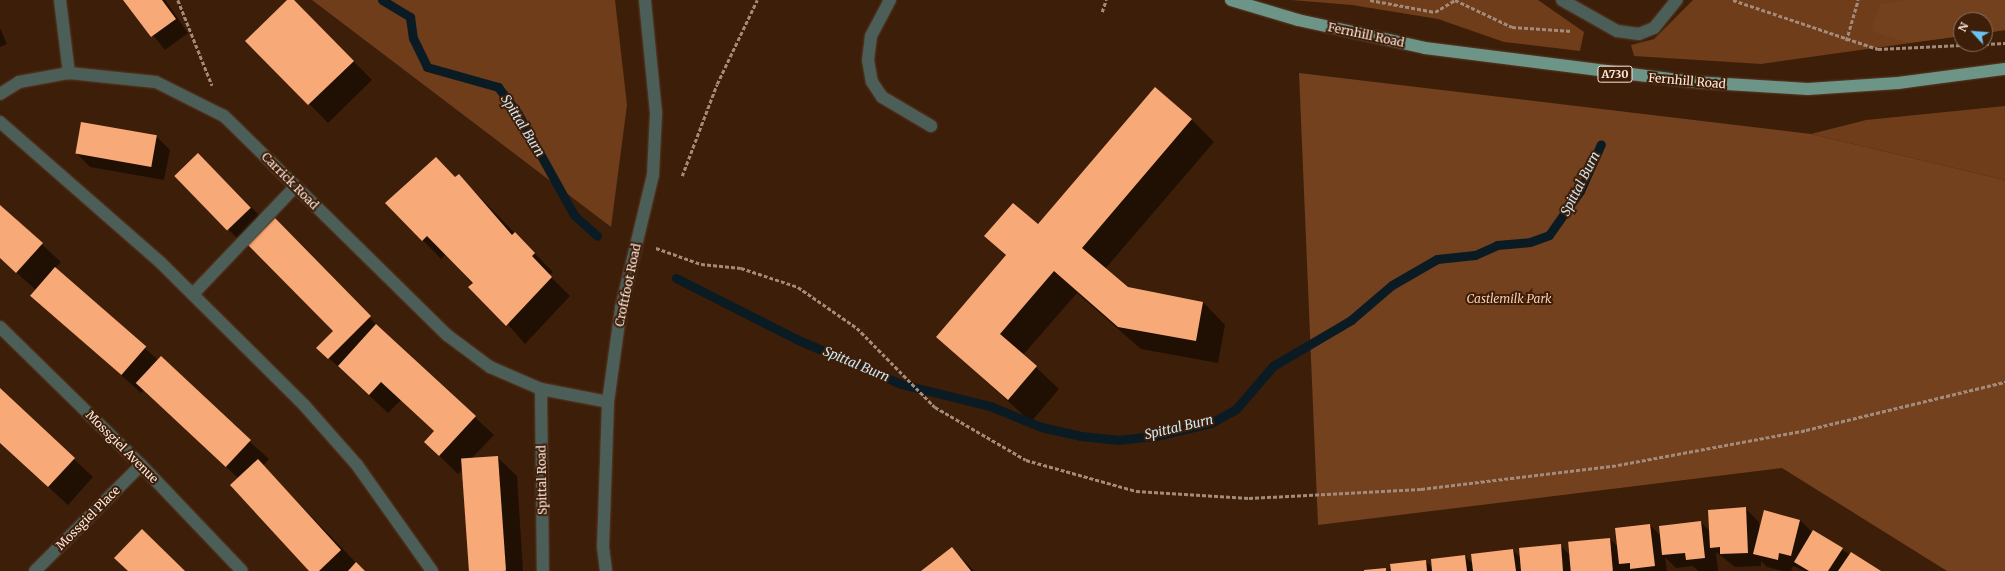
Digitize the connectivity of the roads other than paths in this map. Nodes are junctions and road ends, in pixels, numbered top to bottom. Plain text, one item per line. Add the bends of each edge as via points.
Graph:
1 (60, 0) edge
2 (645, 0) edge
3 (890, 0) edge
4 (1231, 0) edge
5 (1562, 0) edge
6 (1677, 0) edge
7 (2005, 69) edge
8 (69, 73) junction
9 (0, 94) edge
10 (0, 122) edge
11 (931, 126) dead end
12 (296, 186) junction
13 (192, 294) junction
14 (0, 327) edge
15 (541, 389) junction
16 (608, 402) junction
17 (141, 465) junction
18 (35, 571) edge
19 (242, 571) edge
20 (432, 571) edge
21 (544, 571) edge
22 (606, 571) edge

1 - 8 street
2 - 16 street, Croftfoot Road via 656,113 653,175 621,308
3 - 11 street via 871,36 868,60 872,82 882,97
4 - 7 main road, Fernhill Road / A730 via 1298,20 1425,48 1694,82 1808,89 1898,84
5 - 6 street via 1617,32 1639,34 1654,28
8 - 9 street, Carrick Road via 19,82
8 - 12 street, Carrick Road via 156,82 224,116
10 - 13 street
12 - 13 street
12 - 15 street, Carrick Road via 447,335 490,367
13 - 20 street via 304,405 357,465
14 - 17 street, Mossgiel Avenue
15 - 16 street, Carrick Road
15 - 21 street, Spittal Road
16 - 22 street, Croftfoot Road via 603,547
17 - 18 street, Mossgiel Place
17 - 19 street, Mossgiel Avenue

